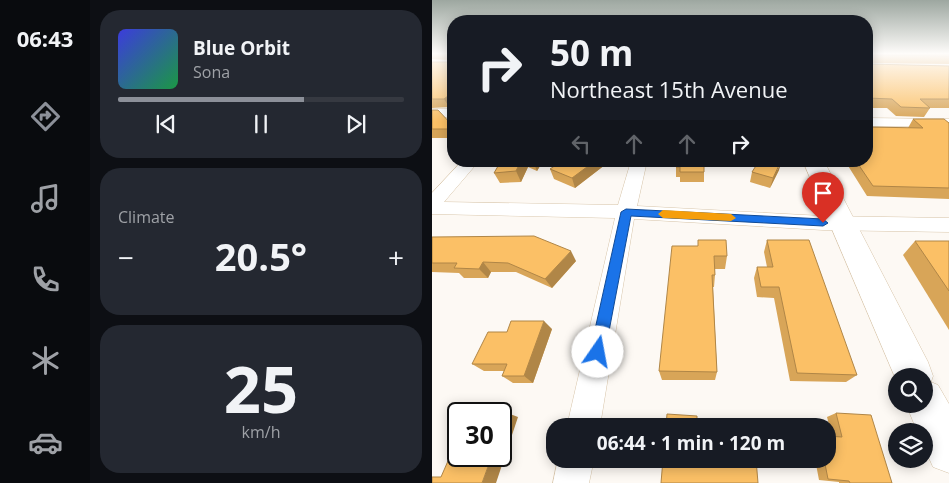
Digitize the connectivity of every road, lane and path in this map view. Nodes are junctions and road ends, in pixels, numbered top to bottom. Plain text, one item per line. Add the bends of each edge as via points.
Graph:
1 (432, 112) edge
2 (447, 113) edge
3 (873, 122) edge
4 (948, 123) edge
5 (466, 167) edge
6 (637, 167) edge
7 (815, 167) edge
8 (432, 204) edge
9 (432, 208) edge
10 (626, 212) junction
11 (833, 223) junction
12 (948, 225) edge
13 (910, 368) edge
14 (930, 413) edge
15 (585, 418) edge
16 (948, 451) edge
17 (574, 468) edge
18 (571, 483) edge

1 - 2 street
3 - 4 street
5 - 8 street
6 - 10 street
7 - 11 street
9 - 10 street
10 - 11 street
10 - 15 street
11 - 12 street
11 - 13 street
14 - 16 street
17 - 18 street

